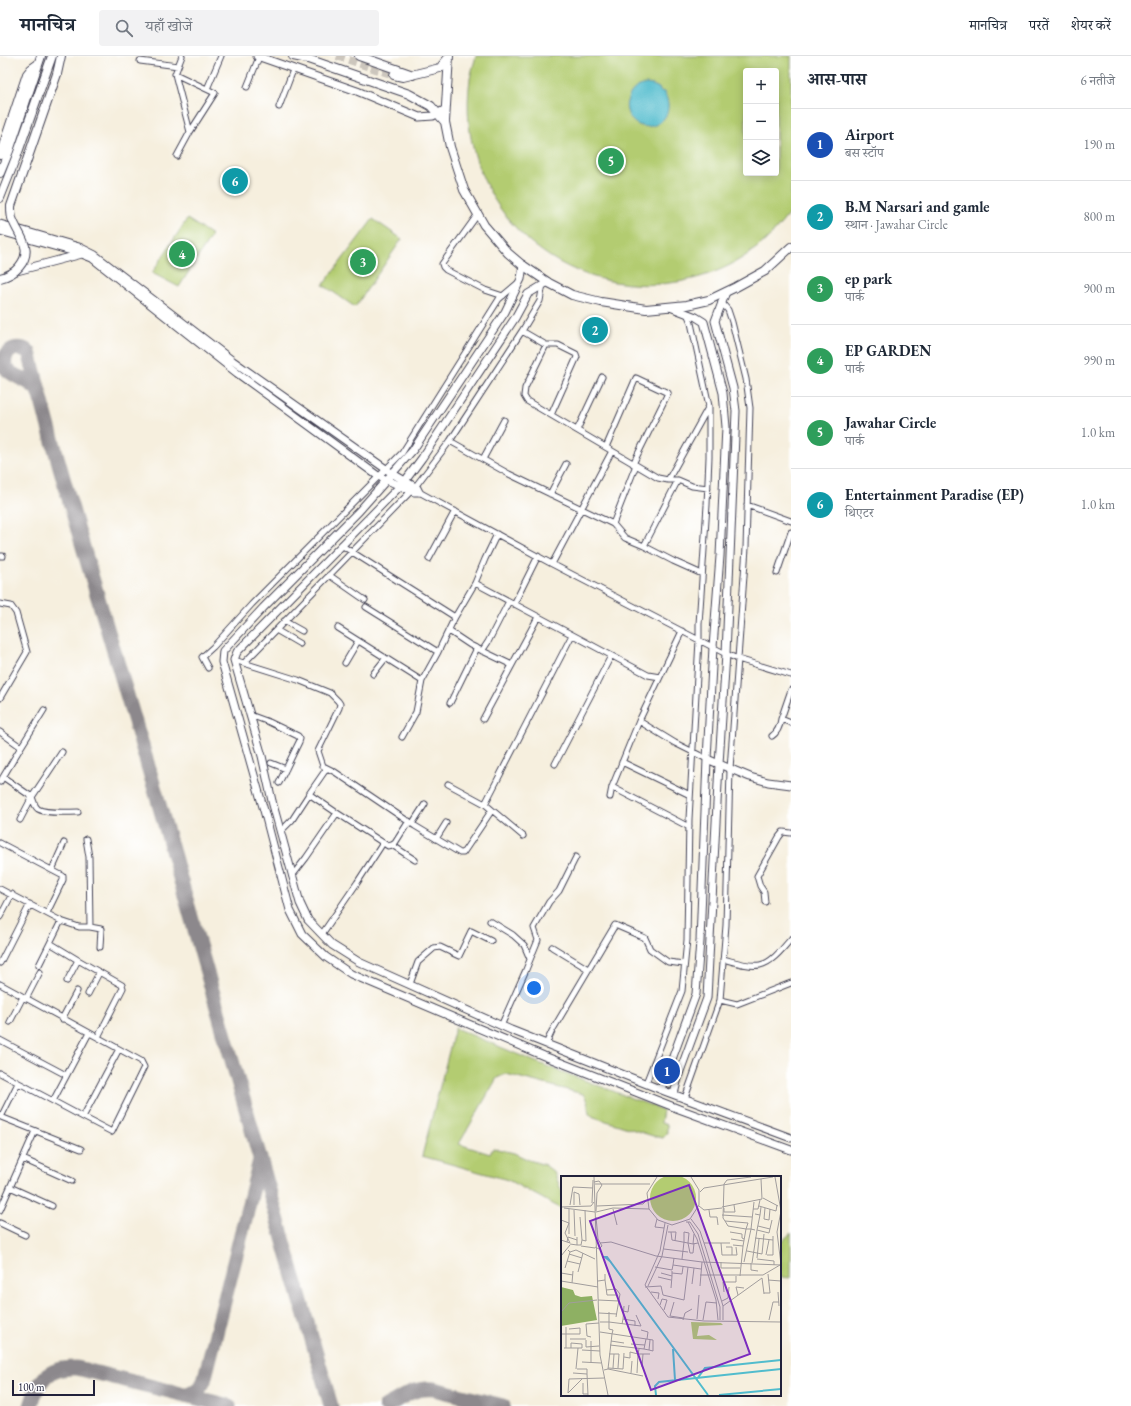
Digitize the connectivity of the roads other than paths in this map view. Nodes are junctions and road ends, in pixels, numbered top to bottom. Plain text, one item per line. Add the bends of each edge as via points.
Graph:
1 (52, 56) edge
2 (182, 56) edge
3 (221, 56) edge
4 (293, 56) edge
5 (359, 56) edge
6 (258, 57) edge
7 (449, 57) edge
8 (62, 58) edge
9 (304, 58) edge
10 (40, 60) edge
11 (140, 62) dead end
12 (178, 66) junction
13 (293, 70) junction
14 (175, 74) junction
15 (394, 75) tunnel mouth
16 (414, 75) junction
17 (247, 87) dead end
18 (207, 89) junction
19 (280, 107) dead end
20 (446, 110) junction
21 (437, 113) junction
22 (445, 122) junction
23 (190, 132) junction
24 (0, 155) edge
25 (177, 156) dead end
26 (0, 173) edge
27 (0, 198) edge
28 (478, 214) junction
29 (0, 224) edge
30 (0, 231) edge
31 (791, 247) edge
32 (82, 254) junction
33 (523, 265) junction
34 (0, 277) edge
35 (521, 279) junction
36 (545, 283) junction
37 (726, 292) junction
38 (503, 296) junction
39 (721, 302) junction
40 (670, 307) junction
41 (687, 313) junction
42 (522, 331) junction
43 (546, 345) junction
44 (602, 377) dead end
45 (710, 406) junction
46 (552, 415) junction
47 (504, 420) dead end
48 (577, 430) junction
49 (450, 441) junction
50 (606, 447) junction
51 (612, 451) junction
52 (483, 459) junction
53 (566, 464) dead end
54 (635, 464) junction
55 (386, 468) junction
56 (393, 474) junction
57 (378, 476) junction
58 (388, 480) junction
59 (668, 480) junction
60 (678, 480) junction
61 (403, 484) junction
62 (708, 488) junction
63 (416, 490) junction
64 (550, 494) junction
65 (747, 505) junction
66 (581, 509) junction
67 (455, 511) junction
68 (791, 521) edge
69 (613, 524) junction
70 (791, 532) edge
71 (497, 534) junction
72 (341, 545) junction
73 (644, 546) junction
74 (351, 552) junction
75 (538, 556) junction
76 (429, 559) dead end
77 (552, 564) junction
78 (776, 573) dead end
79 (702, 574) junction
80 (329, 575) junction
81 (475, 583) junction
82 (365, 600) dead end
83 (511, 602) junction
84 (0, 604) edge
85 (366, 607) dead end
86 (455, 617) junction
87 (538, 617) junction
88 (284, 621) junction
89 (338, 628) dead end
90 (276, 630) junction
91 (302, 630) dead end
92 (449, 631) junction
93 (682, 631) junction
94 (572, 635) junction
95 (699, 640) junction
96 (358, 641) junction
97 (300, 644) dead end
98 (713, 647) junction
99 (480, 650) junction
100 (438, 652) junction
101 (726, 654) junction
102 (611, 656) junction
103 (385, 658) junction
104 (738, 659) junction
105 (234, 660) junction
106 (222, 662) junction
107 (244, 663) junction
108 (345, 663) dead end
109 (512, 665) junction
110 (208, 668) dead end
111 (373, 674) dead end
112 (791, 675) edge
113 (660, 677) junction
114 (422, 681) junction
115 (791, 690) edge
116 (1, 696) edge
117 (450, 703) dead end
118 (44, 710) dead end
119 (250, 715) junction
120 (483, 719) dead end
121 (781, 719) junction
122 (639, 721) junction
123 (791, 723) edge
124 (0, 732) edge
125 (772, 736) dead end
126 (402, 737) dead end
127 (21, 747) junction
128 (693, 751) junction
129 (62, 752) dead end
130 (707, 759) junction
131 (622, 762) junction
132 (271, 763) dead end
133 (555, 764) dead end
134 (719, 764) junction
135 (327, 768) junction
136 (286, 769) junction
137 (730, 769) junction
138 (1, 779) edge
139 (279, 783) dead end
140 (448, 784) dead end
141 (791, 785) edge
142 (612, 787) junction
143 (310, 794) junction
144 (690, 795) junction
145 (610, 796) dead end
146 (32, 797) junction
147 (425, 804) dead end
148 (485, 804) junction
149 (492, 810) junction
150 (78, 812) dead end
151 (337, 813) junction
152 (20, 820) dead end
153 (410, 822) junction
154 (446, 823) dead end
155 (689, 827) junction
156 (280, 832) junction
157 (791, 833) edge
158 (523, 836) dead end
159 (86, 839) dead end
160 (436, 839) junction
161 (0, 842) edge
162 (64, 843) dead end
163 (383, 843) junction
164 (392, 845) junction
165 (576, 857) dead end
166 (415, 860) dead end
167 (52, 870) junction
168 (292, 876) junction
169 (0, 889) edge
170 (12, 894) junction
171 (765, 902) dead end
172 (30, 904) junction
173 (47, 913) junction
174 (0, 916) edge
175 (61, 921) junction
176 (490, 921) dead end
177 (90, 927) junction
178 (322, 934) junction
179 (791, 939) edge
180 (491, 941) dead end
181 (50, 943) junction
182 (100, 947) dead end
183 (552, 947) dead end
184 (530, 959) junction
185 (723, 959) junction
186 (78, 960) junction
187 (0, 963) edge
188 (684, 964) junction
189 (40, 965) dead end
190 (588, 969) junction
191 (40, 972) dead end
192 (99, 973) junction
193 (67, 981) dead end
194 (791, 983) edge
195 (0, 984) edge
196 (410, 984) junction
197 (77, 991) dead end
198 (88, 994) dead end
199 (405, 996) junction
200 (25, 998) junction
201 (720, 1000) junction
202 (62, 1019) junction
203 (10, 1022) dead end
204 (499, 1025) junction
205 (89, 1033) junction
206 (493, 1034) junction
207 (98, 1038) junction
208 (0, 1040) edge
209 (546, 1044) junction
210 (119, 1049) junction
211 (0, 1074) edge
212 (66, 1075) junction
213 (18, 1083) junction
214 (646, 1083) junction
215 (667, 1092) junction
216 (685, 1098) junction
217 (53, 1101) junction
218 (661, 1102) junction
219 (0, 1117) edge
220 (83, 1117) junction
221 (35, 1131) junction
222 (791, 1138) edge
223 (81, 1149) dead end
224 (791, 1150) edge
225 (23, 1159) junction
226 (72, 1181) dead end
227 (10, 1187) junction
228 (52, 1206) dead end
229 (0, 1210) edge
230 (0, 1223) edge
231 (25, 1235) dead end

1 - 27 main road
2 - 12 street
3 - 18 street
4 - 9 main road
5 - 16 main road
6 - 13 street
6 - 17 street
7 - 16 main road via 440,68
7 - 20 main road
8 - 34 main road, bridge via 11,206 11,216 25,246 24,258 13,273
9 - 21 main road via 409,94
10 - 24 main road via 27,74
10 - 26 main road
11 - 12 street
12 - 14 street
13 - 19 street
13 - 21 street via 357,91 419,117 433,116
14 - 18 street
14 - 23 street
15 - 16 main road via 403,78
18 - 23 street via 215,93
20 - 21 street
20 - 22 main road
21 - 22 main road
22 - 28 main road via 464,190
23 - 25 street
28 - 33 main road via 508,253
28 - 38 street via 442,264 446,270 485,290
29 - 55 street via 79,247 95,255 238,364
30 - 32 street
31 - 37 main road via 765,271
32 - 34 street
32 - 57 street via 92,258 237,373
33 - 35 street
33 - 36 main road
35 - 38 street
35 - 56 street via 505,312 440,412
36 - 40 main road via 572,295 601,302 646,308
36 - 42 street via 540,301
36 - 61 street via 528,294 515,318
37 - 39 street
37 - 40 main road via 709,300
38 - 55 street via 402,453
39 - 65 street via 728,310 732,322 746,379 750,408
39 - 101 street via 714,321 733,388 736,411
40 - 41 street
41 - 45 street
41 - 98 street via 704,322 723,393 726,427
42 - 43 street
42 - 49 street
43 - 46 street via 525,388 524,396 527,401
43 - 46 street via 558,345 576,354 577,357
44 - 48 street
45 - 59 street
45 - 62 street
46 - 48 street
47 - 52 street
48 - 50 street
49 - 52 street
49 - 63 street
50 - 51 street
50 - 54 street via 636,378 668,393
51 - 54 street
51 - 66 street
52 - 64 street
53 - 64 street
54 - 59 street via 658,478
54 - 69 street
55 - 56 street
55 - 57 street
56 - 58 street
56 - 61 street
57 - 58 street
57 - 110 street via 202,657
58 - 61 street
58 - 106 street via 223,651
59 - 60 street
60 - 62 street via 692,486
60 - 73 street
61 - 63 street
61 - 72 street
62 - 79 street
63 - 67 street
63 - 74 street
64 - 66 street
65 - 68 street
65 - 104 street
66 - 69 street
66 - 77 street
67 - 71 street
67 - 76 street
69 - 73 street via 625,538
70 - 78 street
71 - 75 street
71 - 81 street
72 - 74 street
72 - 105 street via 237,652
73 - 79 street
74 - 80 street
74 - 86 street
75 - 77 street
75 - 83 street
77 - 93 street
79 - 95 street
80 - 82 street
80 - 88 street
81 - 83 street
81 - 86 street
83 - 87 street
83 - 99 street via 488,642
84 - 116 street via 11,606 16,613 27,652
85 - 100 street
86 - 92 street
87 - 94 street
87 - 109 street
88 - 90 street
88 - 91 street
89 - 96 street
90 - 97 street
90 - 107 street
92 - 99 street
92 - 100 street
93 - 95 street
93 - 113 street
94 - 102 street
94 - 148 street
95 - 98 street
95 - 128 street
96 - 103 street
96 - 108 street
98 - 101 street
98 - 130 street
99 - 109 street
99 - 117 street
100 - 114 street
101 - 104 street
101 - 134 street
102 - 113 street via 648,675
102 - 133 street
103 - 111 street
103 - 114 street
104 - 112 street
104 - 137 street
105 - 106 street
105 - 107 street
105 - 119 street
106 - 199 street via 290,910 302,934 326,957 350,974
107 - 135 street via 298,680 336,697 340,704 339,708 318,751 323,766
109 - 120 street
113 - 122 street
114 - 126 street via 416,712
115 - 121 street
118 - 127 street
119 - 136 street via 298,736 299,742
119 - 156 street
121 - 123 street
121 - 125 street via 776,734
122 - 128 street
122 - 131 street
124 - 127 street
127 - 138 street
128 - 130 street
128 - 144 street
129 - 146 street
130 - 134 street
130 - 215 street via 696,994
131 - 142 street
131 - 144 street
132 - 136 street
134 - 137 street
134 - 215 street via 708,998 680,1074
135 - 143 street
135 - 153 street
136 - 139 street
137 - 141 street via 768,782
137 - 185 street
138 - 146 street
140 - 148 street
142 - 145 street
142 - 155 street
143 - 151 street
143 - 156 street
144 - 155 street
146 - 150 street via 37,808 43,811
146 - 152 street
147 - 153 street
148 - 149 street
149 - 158 street
149 - 160 street via 463,853
151 - 163 street
151 - 168 street
153 - 160 street
153 - 164 street
154 - 160 street
155 - 188 street
156 - 168 street
157 - 171 street via 783,832 779,837 757,876
159 - 177 street via 90,872
161 - 167 street
162 - 167 street
163 - 164 street
163 - 178 street
164 - 166 street
165 - 184 street via 559,891 549,902 534,928 538,940
167 - 173 street via 63,876 63,880
168 - 178 street via 308,920
169 - 170 street
170 - 172 street
170 - 174 street
172 - 173 street
172 - 187 street
173 - 175 street
175 - 177 street via 79,927
175 - 181 street
176 - 184 street via 524,944
177 - 182 street via 101,929
178 - 196 street via 332,946 359,962
179 - 185 street via 780,953 761,965 741,964
180 - 196 street via 472,931 459,956 440,947 434,948 418,962
181 - 186 street
181 - 189 street
183 - 190 street
184 - 204 street
185 - 201 street
186 - 192 street
186 - 193 street
188 - 190 street via 668,962 650,949 645,938 615,925
188 - 214 street via 682,991
190 - 209 street
191 - 200 street
192 - 198 street
192 - 207 street via 122,985 123,988
194 - 201 street via 737,1004
195 - 200 street
196 - 199 street
196 - 204 street
197 - 202 street
199 - 206 street
200 - 202 street
200 - 203 street
201 - 216 street
202 - 205 street
204 - 206 street
204 - 209 street
205 - 207 street
205 - 212 street
206 - 218 street
207 - 210 street
208 - 212 street
209 - 214 street
210 - 220 street
210 - 220 street via 141,1061 144,1067 112,1132
211 - 213 street
212 - 217 street
213 - 217 street
213 - 219 street
214 - 215 street
215 - 216 street
215 - 218 street
216 - 222 street
217 - 220 street
218 - 224 street
219 - 221 street
221 - 223 street
221 - 225 street
225 - 226 street
225 - 227 street
227 - 228 street
227 - 229 street
230 - 231 street

